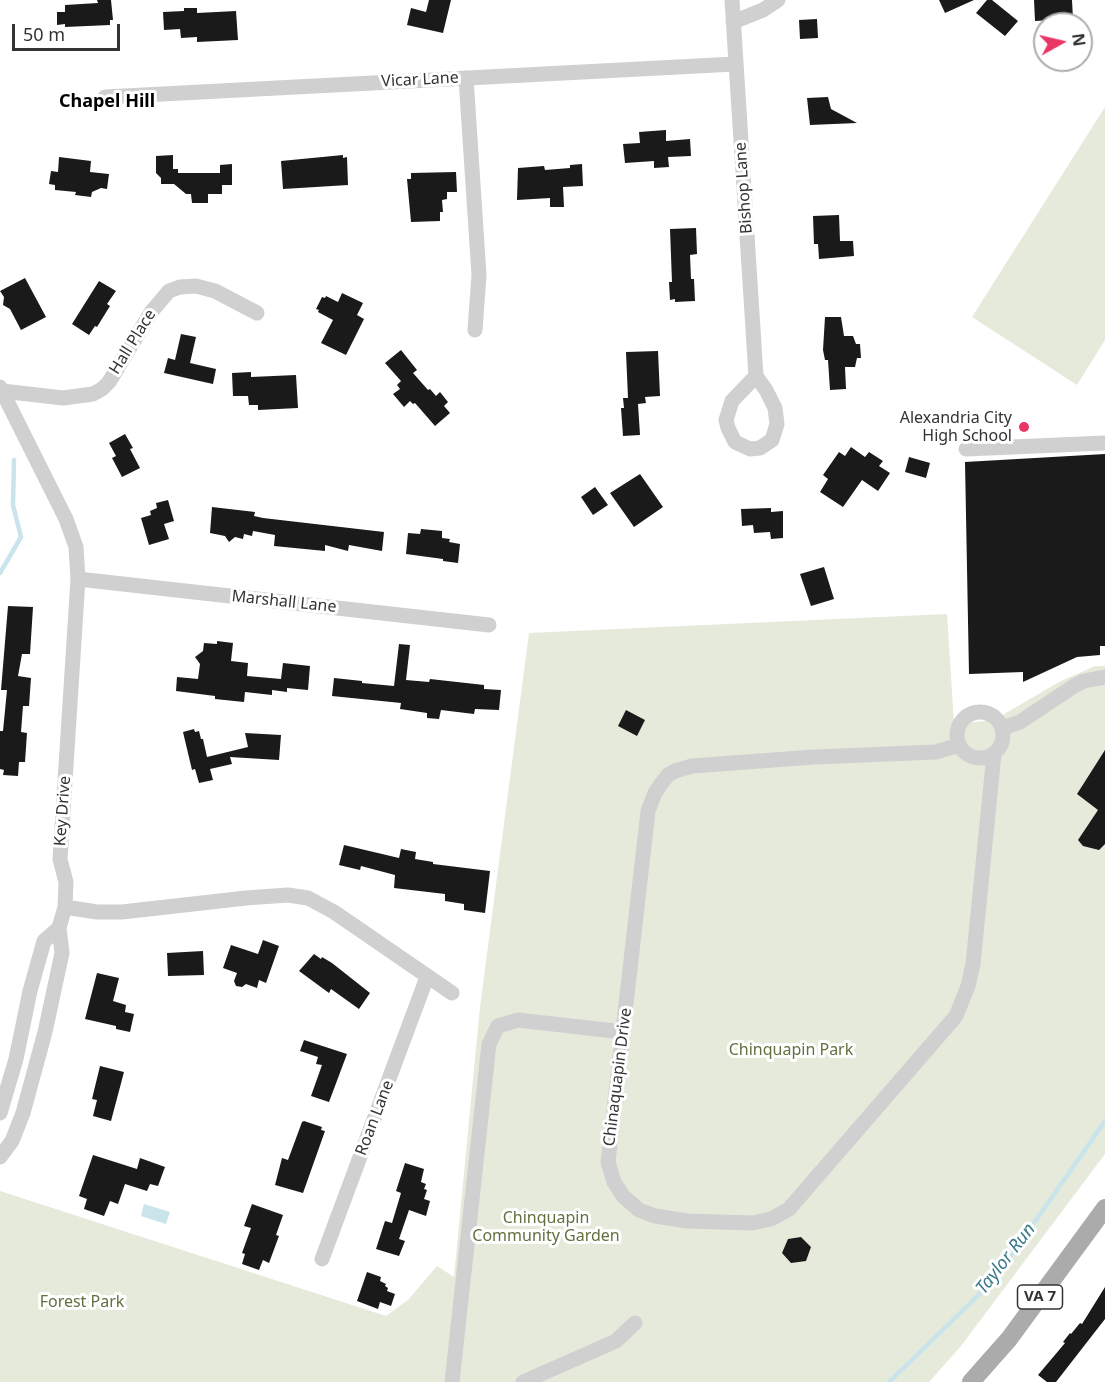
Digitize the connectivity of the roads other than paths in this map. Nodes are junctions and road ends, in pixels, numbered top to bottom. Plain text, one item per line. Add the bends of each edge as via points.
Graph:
1 (732, 0) edge
2 (778, 0) edge
3 (733, 22) junction
4 (735, 64) junction
5 (466, 78) junction
6 (105, 97) dead end
7 (257, 313) dead end
8 (475, 330) dead end
9 (756, 376) junction
10 (1, 389) edge
11 (1105, 443) edge
12 (966, 449) dead end
13 (78, 579) junction
14 (489, 625) dead end
15 (1105, 677) edge
16 (1003, 728) junction
17 (959, 745) junction
18 (994, 754) junction
19 (65, 907) junction
20 (59, 928) junction
21 (427, 977) junction
22 (452, 993) dead end
23 (623, 1032) junction
24 (0, 1113) edge
25 (0, 1157) edge
26 (1105, 1208) edge
27 (322, 1259) dead end
28 (635, 1323) dead end
29 (452, 1382) edge
30 (523, 1382) edge
31 (971, 1382) edge

1 - 3 street, Bishop Lane
2 - 3 street
3 - 4 street, Bishop Lane
4 - 5 street, Vicar Lane
4 - 9 street, Bishop Lane
5 - 6 street, Vicar Lane
5 - 8 street via 479,274
7 - 10 street, Hall Place via 215,291 180,287 169,291 156,305 102,389 63,398
9 - 9 street, Bishop Lane via 775,408 777,424 772,440 750,449 735,442 726,420 732,401
10 - 13 street, Key Drive via 66,519 76,547
11 - 12 street
13 - 14 street, Marshall Lane
13 - 19 street, Key Drive via 60,859 66,882
15 - 16 street via 1084,681 1020,722
16 - 17 street via 993,715 971,713 957,730
16 - 18 street, Chinaquapin Drive via 1003,742
17 - 18 street via 974,758
17 - 23 street, Chinaquapin Drive via 936,752 706,765 682,768 668,775 648,811
18 - 23 street, Chinaquapin Drive via 973,964 956,1016 789,1209 752,1223 687,1221 639,1210 623,1196 608,1162
19 - 20 street, Key Drive
19 - 21 street via 122,912 246,898 308,898
20 - 24 street via 44,941
20 - 25 street via 62,953 45,1032 23,1113 12,1141
21 - 22 street
21 - 27 street, Roan Lane
23 - 29 street via 518,1020 498,1026 489,1044
26 - 31 main road, VA 7 via 1009,1339
28 - 30 street via 616,1341

